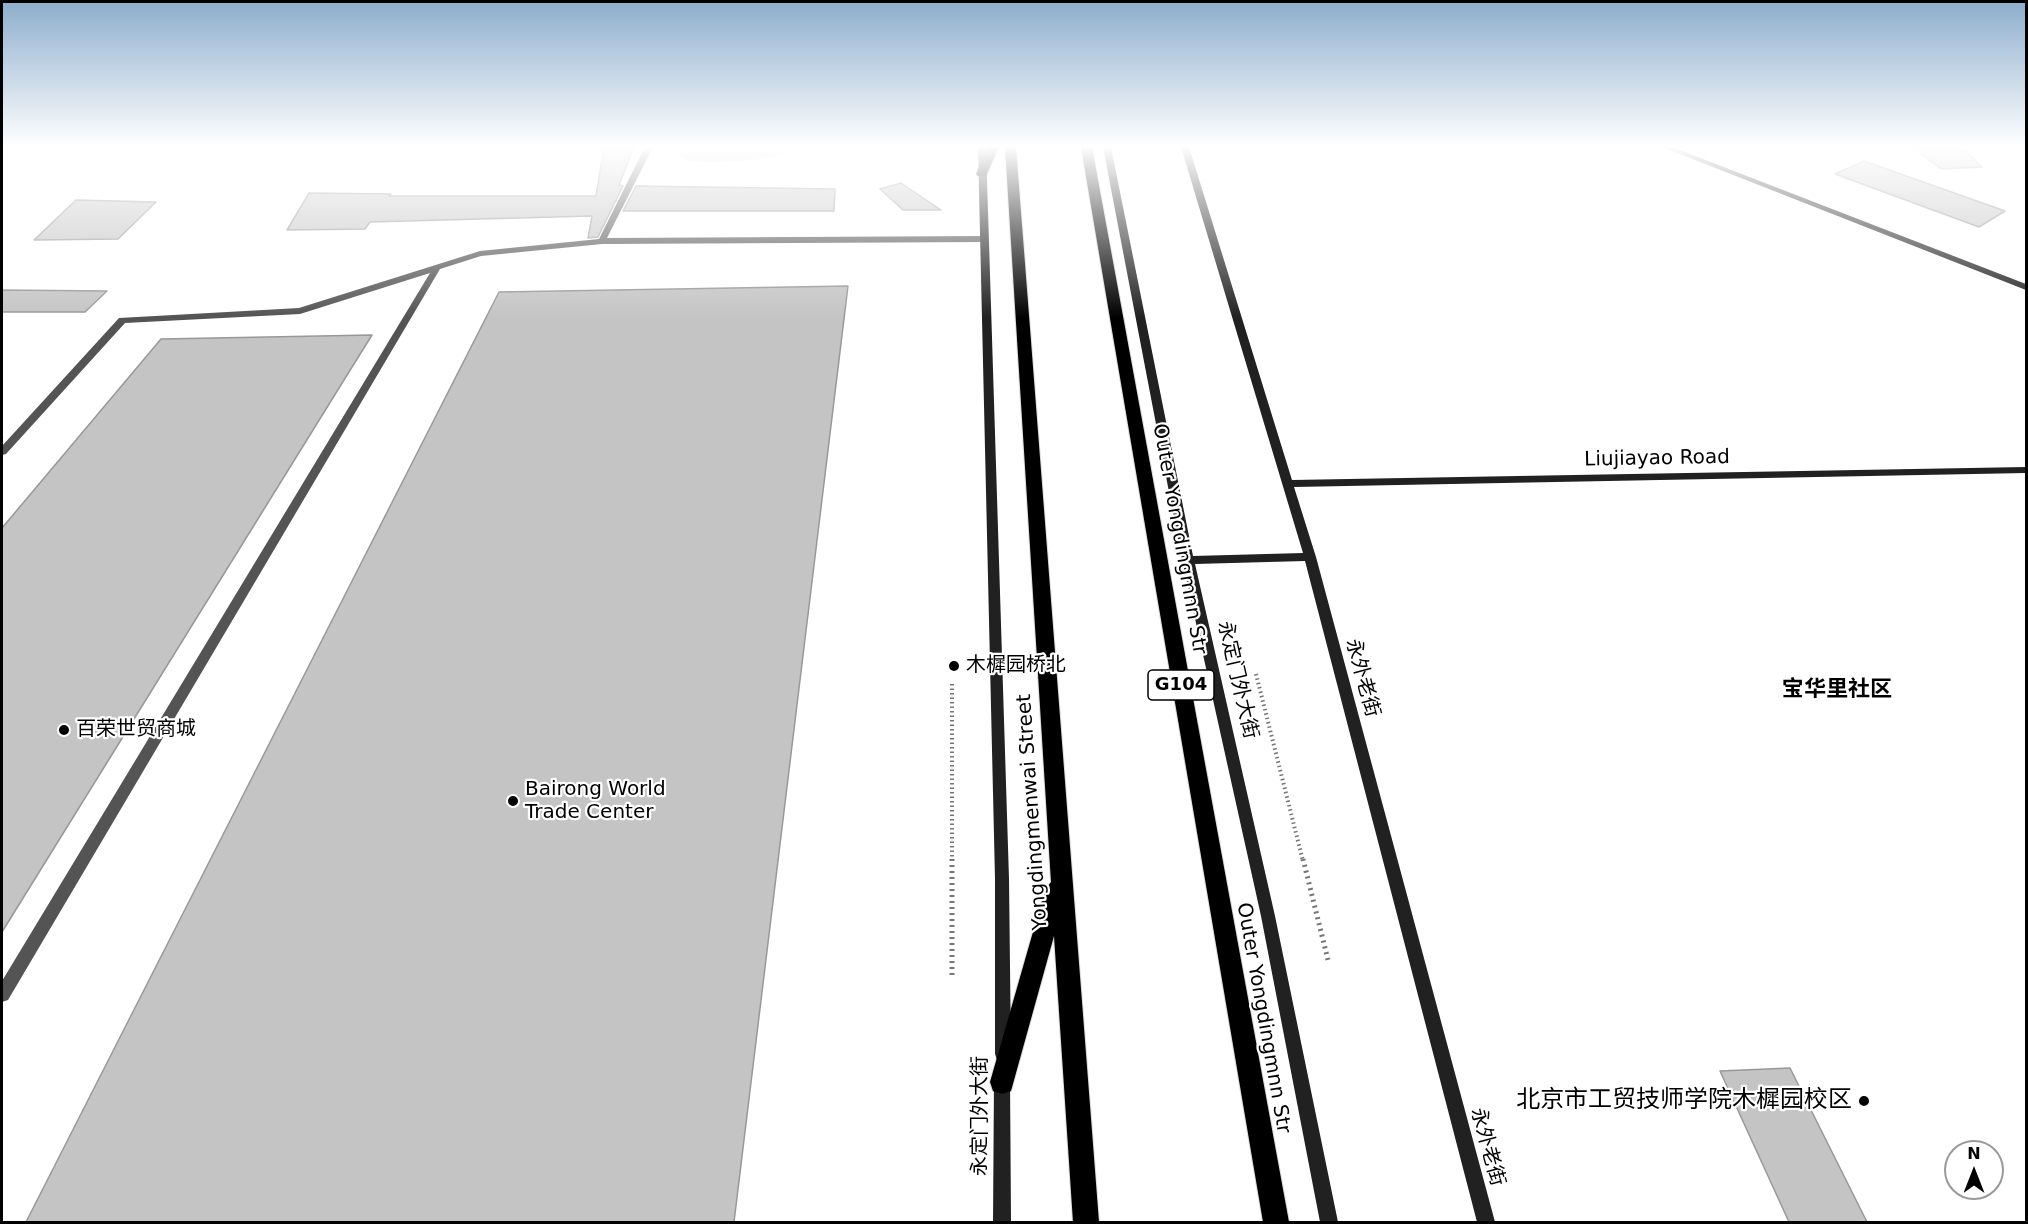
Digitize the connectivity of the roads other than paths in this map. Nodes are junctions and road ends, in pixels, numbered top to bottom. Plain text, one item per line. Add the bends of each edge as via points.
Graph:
1 (620, 204) edge
2 (983, 204) edge
3 (1014, 204) edge
4 (1096, 204) edge
5 (1118, 204) edge
6 (1202, 204) edge
7 (1813, 204) edge
8 (984, 239) junction
9 (602, 241) junction
10 (436, 270) junction
11 (2026, 287) edge
12 (2, 452) edge
13 (2026, 470) edge
14 (1288, 484) junction
15 (1310, 557) junction
16 (1188, 560) junction
17 (1060, 877) junction
18 (2, 995) edge
19 (1002, 1082) junction
20 (1002, 1222) edge
21 (1086, 1222) edge
22 (1276, 1222) edge
23 (1329, 1222) edge
24 (1486, 1222) edge

1 - 9 street
2 - 8 street, 永定门外大街
3 - 17 highway, Yongdingmenwai Street
4 - 22 highway, Outer Yongdingmnn Str / G104
5 - 16 street, 永定门外大街
6 - 14 street, 永外老街
7 - 11 street
8 - 9 street
8 - 19 street, 永定门外大街 via 1002,879
9 - 10 street via 480,254
10 - 12 street via 300,311 122,320
10 - 18 street
13 - 14 street, Liujiayao Road
14 - 15 street, 永外老街
15 - 16 street
15 - 24 street, 永外老街
16 - 23 street, 永定门外大街 via 1268,916
17 - 19 highway
17 - 21 highway, Yongdingmenwai Street
19 - 20 street, 永定门外大街

